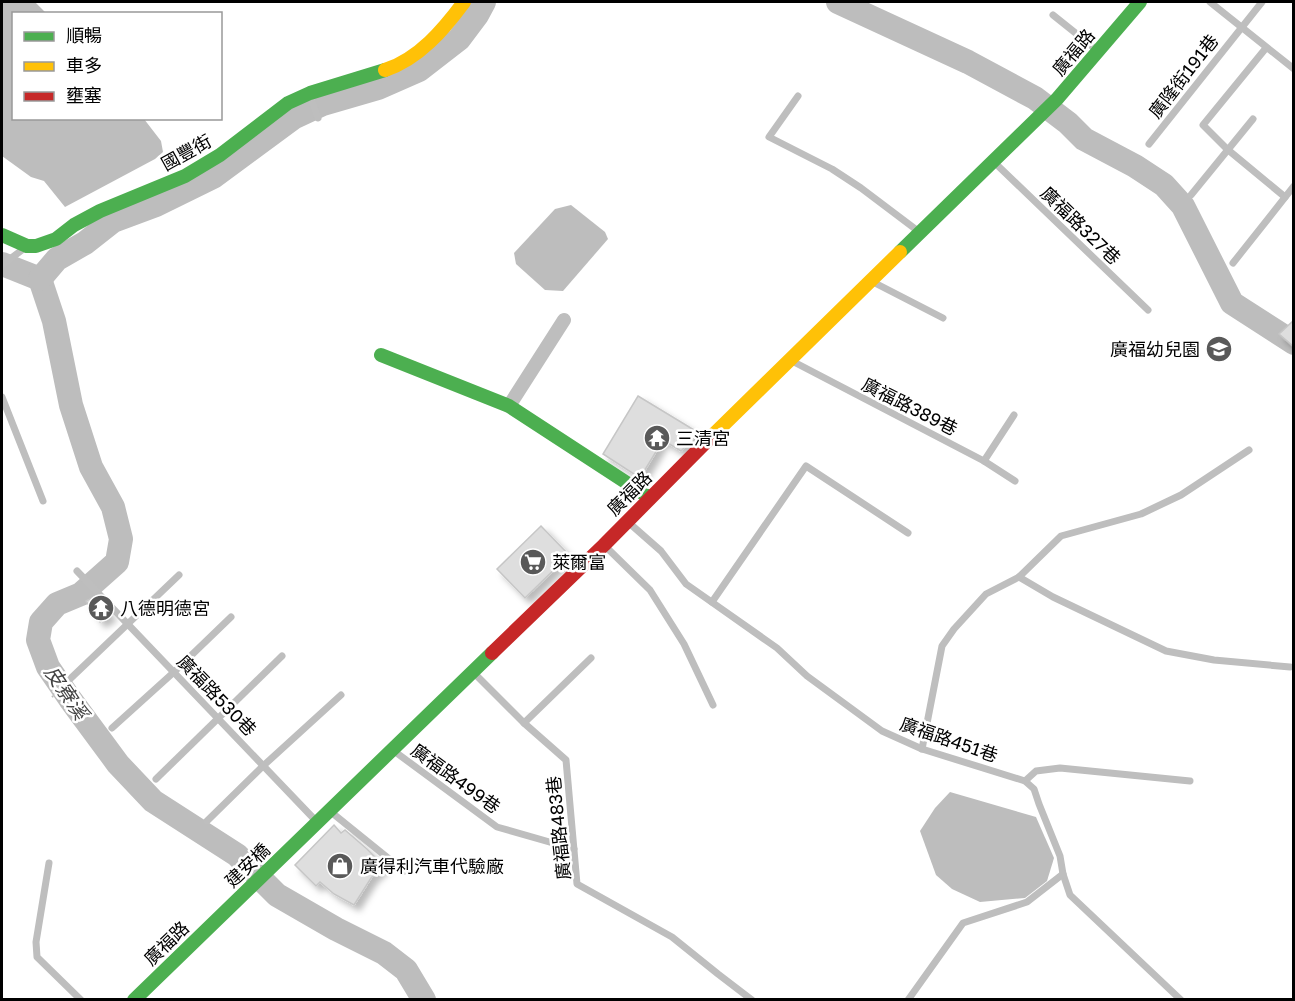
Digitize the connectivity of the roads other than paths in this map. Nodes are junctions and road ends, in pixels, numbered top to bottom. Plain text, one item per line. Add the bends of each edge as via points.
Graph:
1 (464, 2) edge
2 (1140, 2) edge
3 (1210, 2) edge
4 (1262, 2) edge
5 (1053, 15) dead end
6 (1241, 27) junction
7 (1266, 48) junction
8 (1098, 51) junction
9 (1293, 68) edge
10 (310, 93) junction
11 (798, 96) dead end
12 (318, 118) dead end
13 (1253, 119) dead end
14 (1149, 144) dead end
15 (1227, 149) junction
16 (993, 161) junction
17 (1293, 186) edge
18 (1191, 195) dead end
19 (1285, 197) junction
20 (921, 232) junction
21 (2, 235) edge
22 (25, 248) junction
23 (1233, 263) dead end
24 (2, 265) edge
25 (871, 281) junction
26 (1148, 310) dead end
27 (943, 318) dead end
28 (564, 320) dead end
29 (381, 355) dead end
30 (789, 360) junction
31 (2, 396) edge
32 (508, 406) junction
33 (1014, 415) dead end
34 (1249, 450) dead end
35 (984, 461) junction
36 (1016, 481) dead end
37 (650, 498) junction
38 (43, 501) dead end
39 (627, 521) junction
40 (908, 533) dead end
41 (604, 545) junction
42 (77, 571) dead end
43 (179, 575) dead end
44 (1019, 577) junction
45 (712, 602) junction
46 (231, 617) dead end
47 (128, 624) junction
48 (282, 656) dead end
49 (591, 658) dead end
50 (1290, 667) dead end
51 (472, 671) junction
52 (174, 672) junction
53 (70, 680) road end
54 (341, 695) dead end
55 (714, 705) dead end
56 (218, 719) junction
57 (524, 723) junction
58 (112, 728) dead end
59 (922, 748) junction
60 (392, 750) junction
61 (263, 766) junction
62 (156, 779) dead end
63 (1025, 781) junction
64 (1190, 781) dead end
65 (329, 810) junction
66 (207, 821) dead end
67 (317, 822) junction
68 (296, 842) joint
69 (574, 849) junction
70 (49, 863) dead end
71 (404, 871) dead end
72 (1063, 874) junction
73 (224, 913) joint
74 (81, 999) edge
75 (134, 999) edge
76 (752, 999) edge
77 (908, 999) edge
78 (1181, 999) edge

1 - 10 street, 國豐街 via 436,36 394,67
2 - 8 street, 廣福路
3 - 6 lane
4 - 6 lane, 廣隆街191巷
5 - 8 lane
6 - 7 lane
6 - 14 lane, 廣隆街191巷
7 - 9 lane
7 - 15 lane via 1203,125
8 - 16 street, 廣福路 via 1057,99
10 - 12 lane
10 - 22 street, 國豐街 via 288,103 220,156 185,176 100,211 56,239
11 - 20 lane via 769,137 861,188
13 - 15 lane
15 - 18 lane
15 - 19 lane
16 - 20 street, 廣福路
16 - 26 lane, 廣福路327巷
17 - 19 lane
19 - 23 lane
20 - 25 street, 廣福路
21 - 22 street
22 - 24 lane
25 - 27 lane
25 - 30 street, 廣福路
28 - 32 street
29 - 32 street
30 - 35 lane, 廣福路389巷
30 - 37 street, 廣福路
31 - 38 lane
32 - 37 street
33 - 35 lane
34 - 44 lane via 1181,495 1141,514 1060,536
35 - 36 lane, 廣福路389巷
37 - 39 street, 廣福路
39 - 41 street, 廣福路
39 - 45 lane, 廣福路451巷 via 661,550 686,584
40 - 45 lane via 806,465
41 - 51 street, 廣福路
41 - 55 lane via 650,590 684,644
42 - 47 lane, 廣福路530巷
43 - 47 lane
44 - 50 lane via 1166,651
44 - 59 lane via 986,594 942,646
45 - 59 lane, 廣福路451巷 via 882,731
46 - 52 lane
47 - 52 lane, 廣福路530巷
47 - 53 lane
48 - 56 lane
49 - 57 lane
51 - 57 lane, 廣福路483巷
51 - 60 street, 廣福路
52 - 56 lane, 廣福路530巷
52 - 58 lane
54 - 61 lane
56 - 61 lane, 廣福路530巷
56 - 62 lane
57 - 69 lane, 廣福路483巷 via 566,760
59 - 63 lane, 廣福路451巷
60 - 65 street, 廣福路
60 - 69 lane, 廣福路499巷 via 497,826
61 - 66 lane
61 - 67 lane, 廣福路530巷
63 - 64 lane via 1036,771 1060,768
63 - 72 lane via 1034,789
65 - 67 street, 廣福路
65 - 71 lane
67 - 68 street, 廣福路
68 - 73 street, 建安橋
69 - 76 lane, 廣福路483巷 via 577,884 672,937
70 - 74 lane via 37,957
72 - 77 lane via 1027,902 963,923
72 - 78 lane via 1070,895
73 - 75 street, 廣福路

